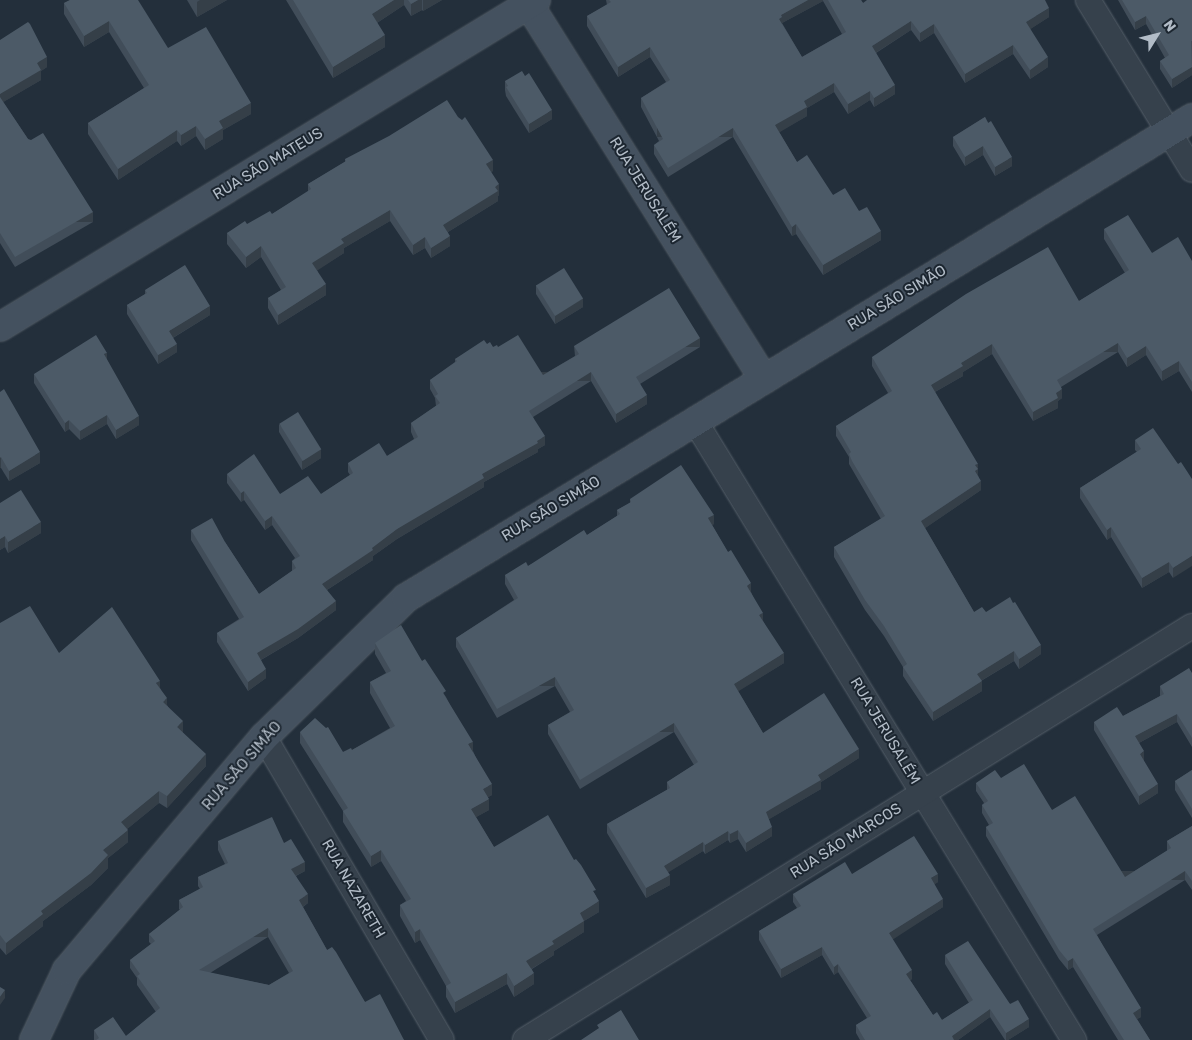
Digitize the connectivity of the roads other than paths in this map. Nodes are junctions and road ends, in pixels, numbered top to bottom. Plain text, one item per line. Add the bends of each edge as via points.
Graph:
1 (1088, 0) edge
2 (530, 2) edge
3 (1192, 118) edge
4 (1169, 132) junction
5 (1192, 170) edge
6 (0, 327) edge
7 (764, 379) junction
8 (695, 421) junction
9 (1192, 626) edge
10 (264, 738) junction
11 (923, 793) junction
12 (34, 1040) edge
13 (442, 1040) edge
14 (525, 1040) edge
15 (1074, 1040) edge

1 - 4 street
2 - 6 street, RUA SÃO MATEUS
2 - 7 street, RUA JERUSALÉM
3 - 4 street, RUA SÃO SIMÃO
4 - 5 street
4 - 7 street, RUA SÃO SIMÃO
7 - 8 street, RUA SÃO SIMÃO
8 - 10 street, RUA SÃO SIMÃO via 406,598
8 - 11 street, RUA JERUSALÉM
9 - 11 street, RUA SÃO MARCOS
10 - 12 street, RUA SÃO SIMÃO via 67,970
10 - 13 street, RUA NAZARETH
11 - 14 street, RUA SÃO MARCOS
11 - 15 street, RUA JERUSALÉM

